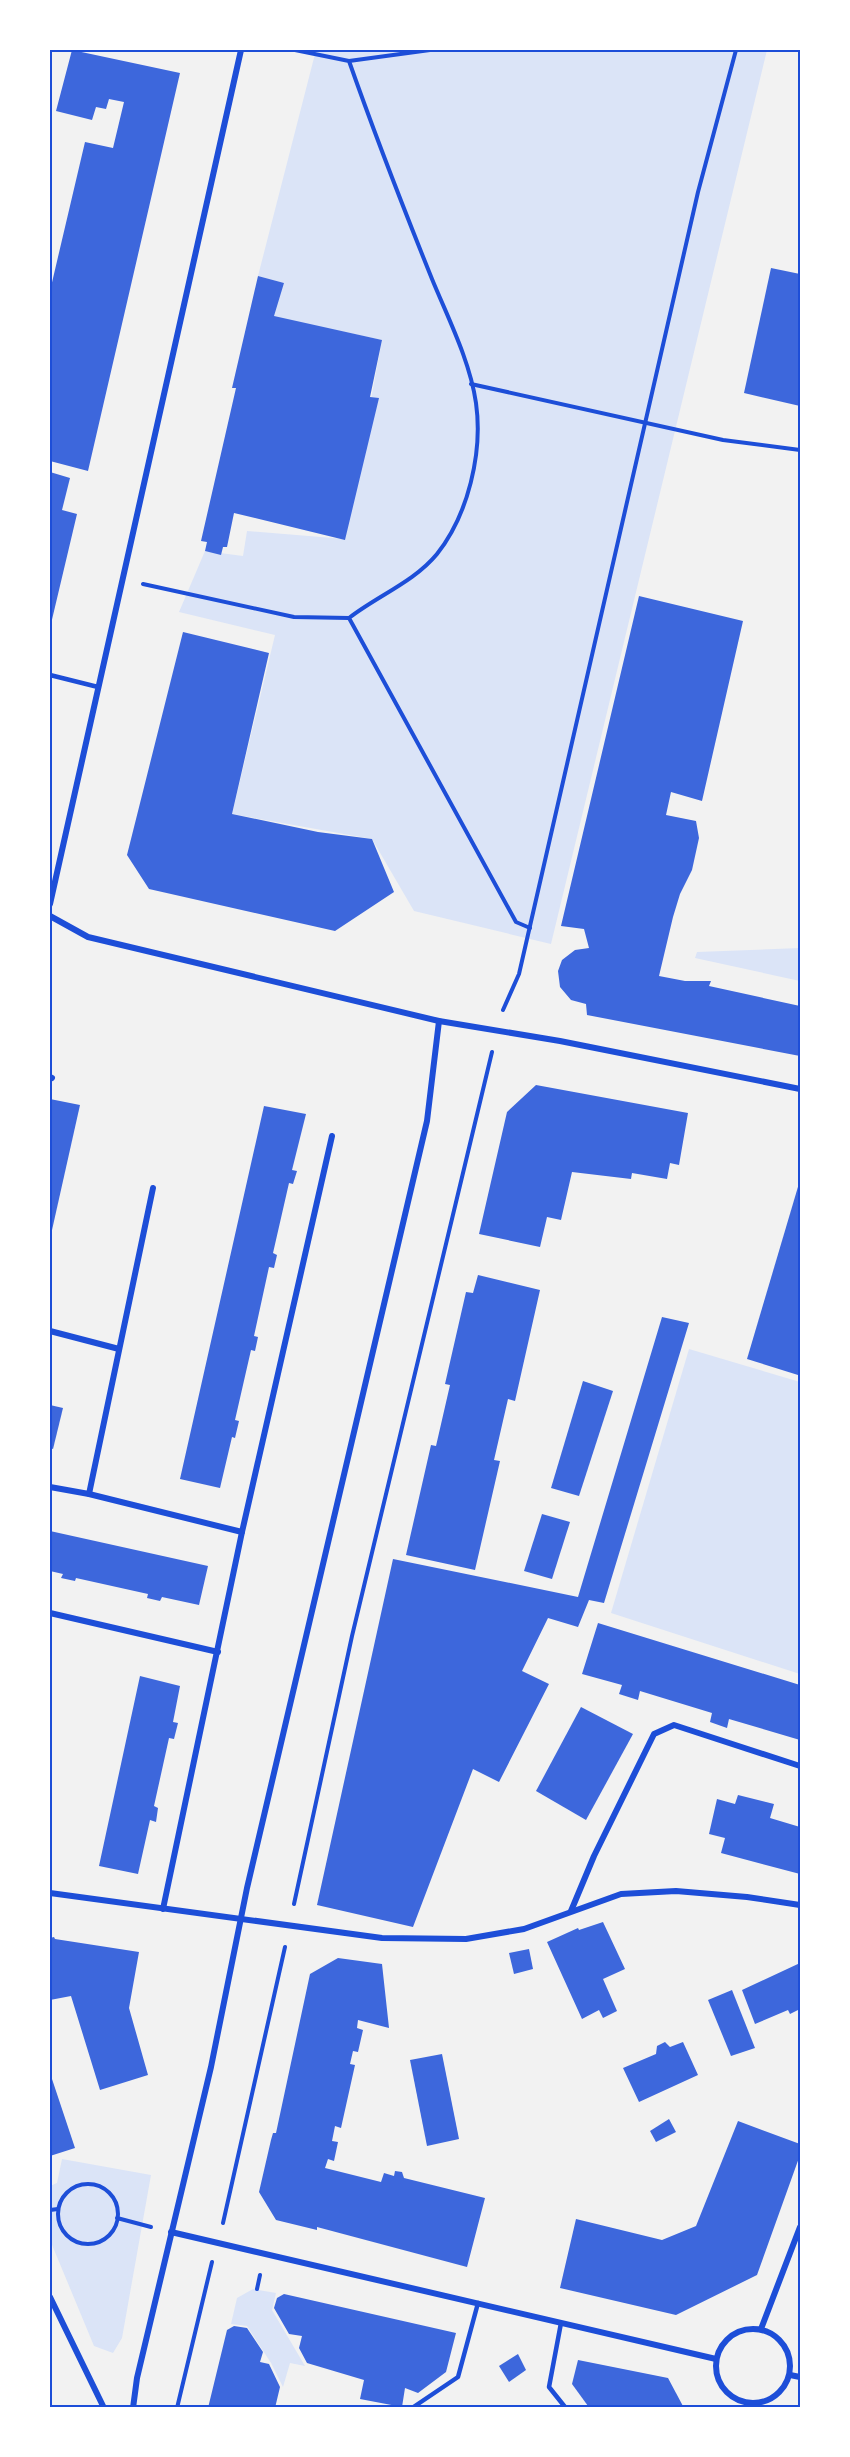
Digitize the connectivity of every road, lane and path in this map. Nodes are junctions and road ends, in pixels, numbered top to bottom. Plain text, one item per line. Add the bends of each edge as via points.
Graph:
1 (241, 50) edge
2 (295, 50) edge
3 (430, 50) edge
4 (736, 50) edge
5 (350, 61) junction
6 (471, 384) junction
7 (647, 423) junction
8 (801, 450) edge
9 (123, 580) junction
10 (349, 618) junction
11 (50, 675) edge
12 (98, 687) junction
13 (50, 904) edge
14 (50, 916) edge
15 (530, 928) junction
16 (503, 1010) dead end
17 (439, 1021) junction
18 (492, 1054) dead end
19 (801, 1089) edge
20 (332, 1136) dead end
21 (153, 1188) dead end
22 (50, 1331) edge
23 (119, 1349) junction
24 (50, 1487) edge
25 (89, 1494) junction
26 (242, 1532) junction
27 (50, 1613) edge
28 (218, 1652) junction
29 (801, 1766) edge
30 (50, 1893) edge
31 (801, 1905) edge
32 (164, 1909) junction
33 (293, 1911) dead end
34 (572, 1911) junction
35 (243, 1920) junction
36 (287, 1937) dead end
37 (50, 2210) edge
38 (58, 2210) junction
39 (117, 2218) junction
40 (801, 2227) edge
41 (221, 2228) dead end
42 (171, 2232) junction
43 (213, 2258) dead end
44 (50, 2297) edge
45 (478, 2303) junction
46 (561, 2323) junction
47 (761, 2329) junction
48 (716, 2359) junction
49 (790, 2375) junction
50 (801, 2378) edge
51 (742, 2405) edge
52 (566, 2407) edge
53 (105, 2408) edge
54 (133, 2408) edge
55 (177, 2408) edge
56 (412, 2408) edge

1 - 9 street
2 - 5 path
3 - 5 path
4 - 7 path via 699,192
5 - 6 path
6 - 7 path
6 - 10 path via 478,429 475,460 462,510 436,555 404,583
7 - 8 path via 723,440
7 - 15 path
9 - 10 path via 294,617
9 - 12 street
10 - 15 path via 516,922
11 - 12 lane
12 - 13 street
14 - 17 street via 88,937
15 - 16 path via 519,974
17 - 19 street
17 - 35 street via 427,1121 247,1888
18 - 33 path via 352,1636
20 - 26 street
21 - 23 street
22 - 23 street
23 - 25 street
24 - 25 street
25 - 26 street
26 - 28 street
27 - 28 street
28 - 32 street
29 - 34 street via 674,1725 654,1734 594,1856
30 - 32 street
31 - 34 street via 676,1891 621,1894
32 - 35 street
34 - 35 street via 524,1929 466,1939 382,1938
35 - 42 street
36 - 41 path
37 - 38 path
38 - 39 path via 62,2230 88,2244 107,2237
38 - 39 path via 70,2190 89,2184 99,2186 114,2199
39 - 42 path
40 - 47 street
42 - 45 street
42 - 54 street via 136,2378
43 - 55 path
44 - 53 street
45 - 46 street
45 - 56 lane via 458,2377
46 - 48 street
46 - 52 lane via 549,2387
47 - 48 street via 738,2332 728,2339
47 - 49 street via 782,2341 788,2351
48 - 51 street via 718,2381
49 - 50 street
49 - 51 street via 786,2387 767,2402

